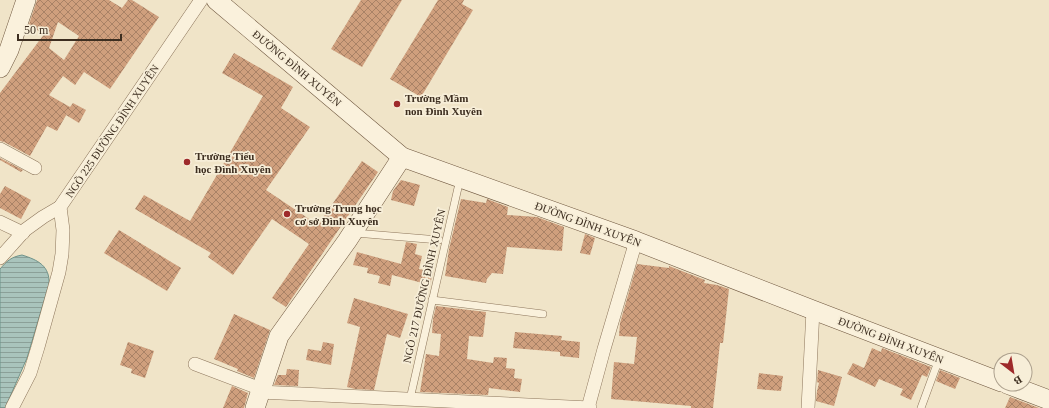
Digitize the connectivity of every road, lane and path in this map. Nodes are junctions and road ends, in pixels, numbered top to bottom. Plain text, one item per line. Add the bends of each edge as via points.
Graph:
1 (26, 0) edge
2 (201, 0) edge
3 (216, 0) edge
4 (0, 68) edge
5 (0, 149) edge
6 (402, 156) junction
7 (34, 168) dead end
8 (460, 177) junction
9 (60, 207) junction
10 (0, 222) edge
11 (353, 232) junction
12 (23, 233) junction
13 (439, 240) dead end
14 (636, 241) junction
15 (0, 258) edge
16 (432, 300) junction
17 (813, 310) junction
18 (543, 314) dead end
19 (939, 358) junction
20 (195, 364) dead end
21 (993, 379) edge
22 (1028, 392) edge
23 (259, 397) edge
24 (410, 399) junction
25 (1049, 400) edge
26 (12, 408) edge
27 (588, 408) edge
28 (808, 408) edge
29 (922, 408) edge

1 - 4 street
2 - 9 street, NGÕ 225 ĐƯỜNG ĐÌNH XUYÊN
3 - 6 street, ĐƯỜNG ĐÌNH XUYÊN
5 - 7 street
6 - 8 street, ĐƯỜNG ĐÌNH XUYÊN
6 - 11 street
8 - 14 street, ĐƯỜNG ĐÌNH XUYÊN
8 - 16 lane, NGÕ 217 ĐƯỜNG ĐÌNH XUYÊN
9 - 12 street
9 - 26 street, NGÕ 225 ĐƯỜNG ĐÌNH XUYÊN via 63,230 59,272 30,373
10 - 12 street
11 - 13 lane
11 - 23 street via 279,336
12 - 15 street
14 - 17 street, ĐƯỜNG ĐÌNH XUYÊN
14 - 27 street
16 - 18 lane
16 - 24 lane, NGÕ 217 ĐƯỜNG ĐÌNH XUYÊN
17 - 19 street, ĐƯỜNG ĐÌNH XUYÊN
17 - 28 street
19 - 21 street, ĐƯỜNG ĐÌNH XUYÊN
19 - 29 lane
20 - 23 street
22 - 25 street
23 - 24 street
24 - 27 street

